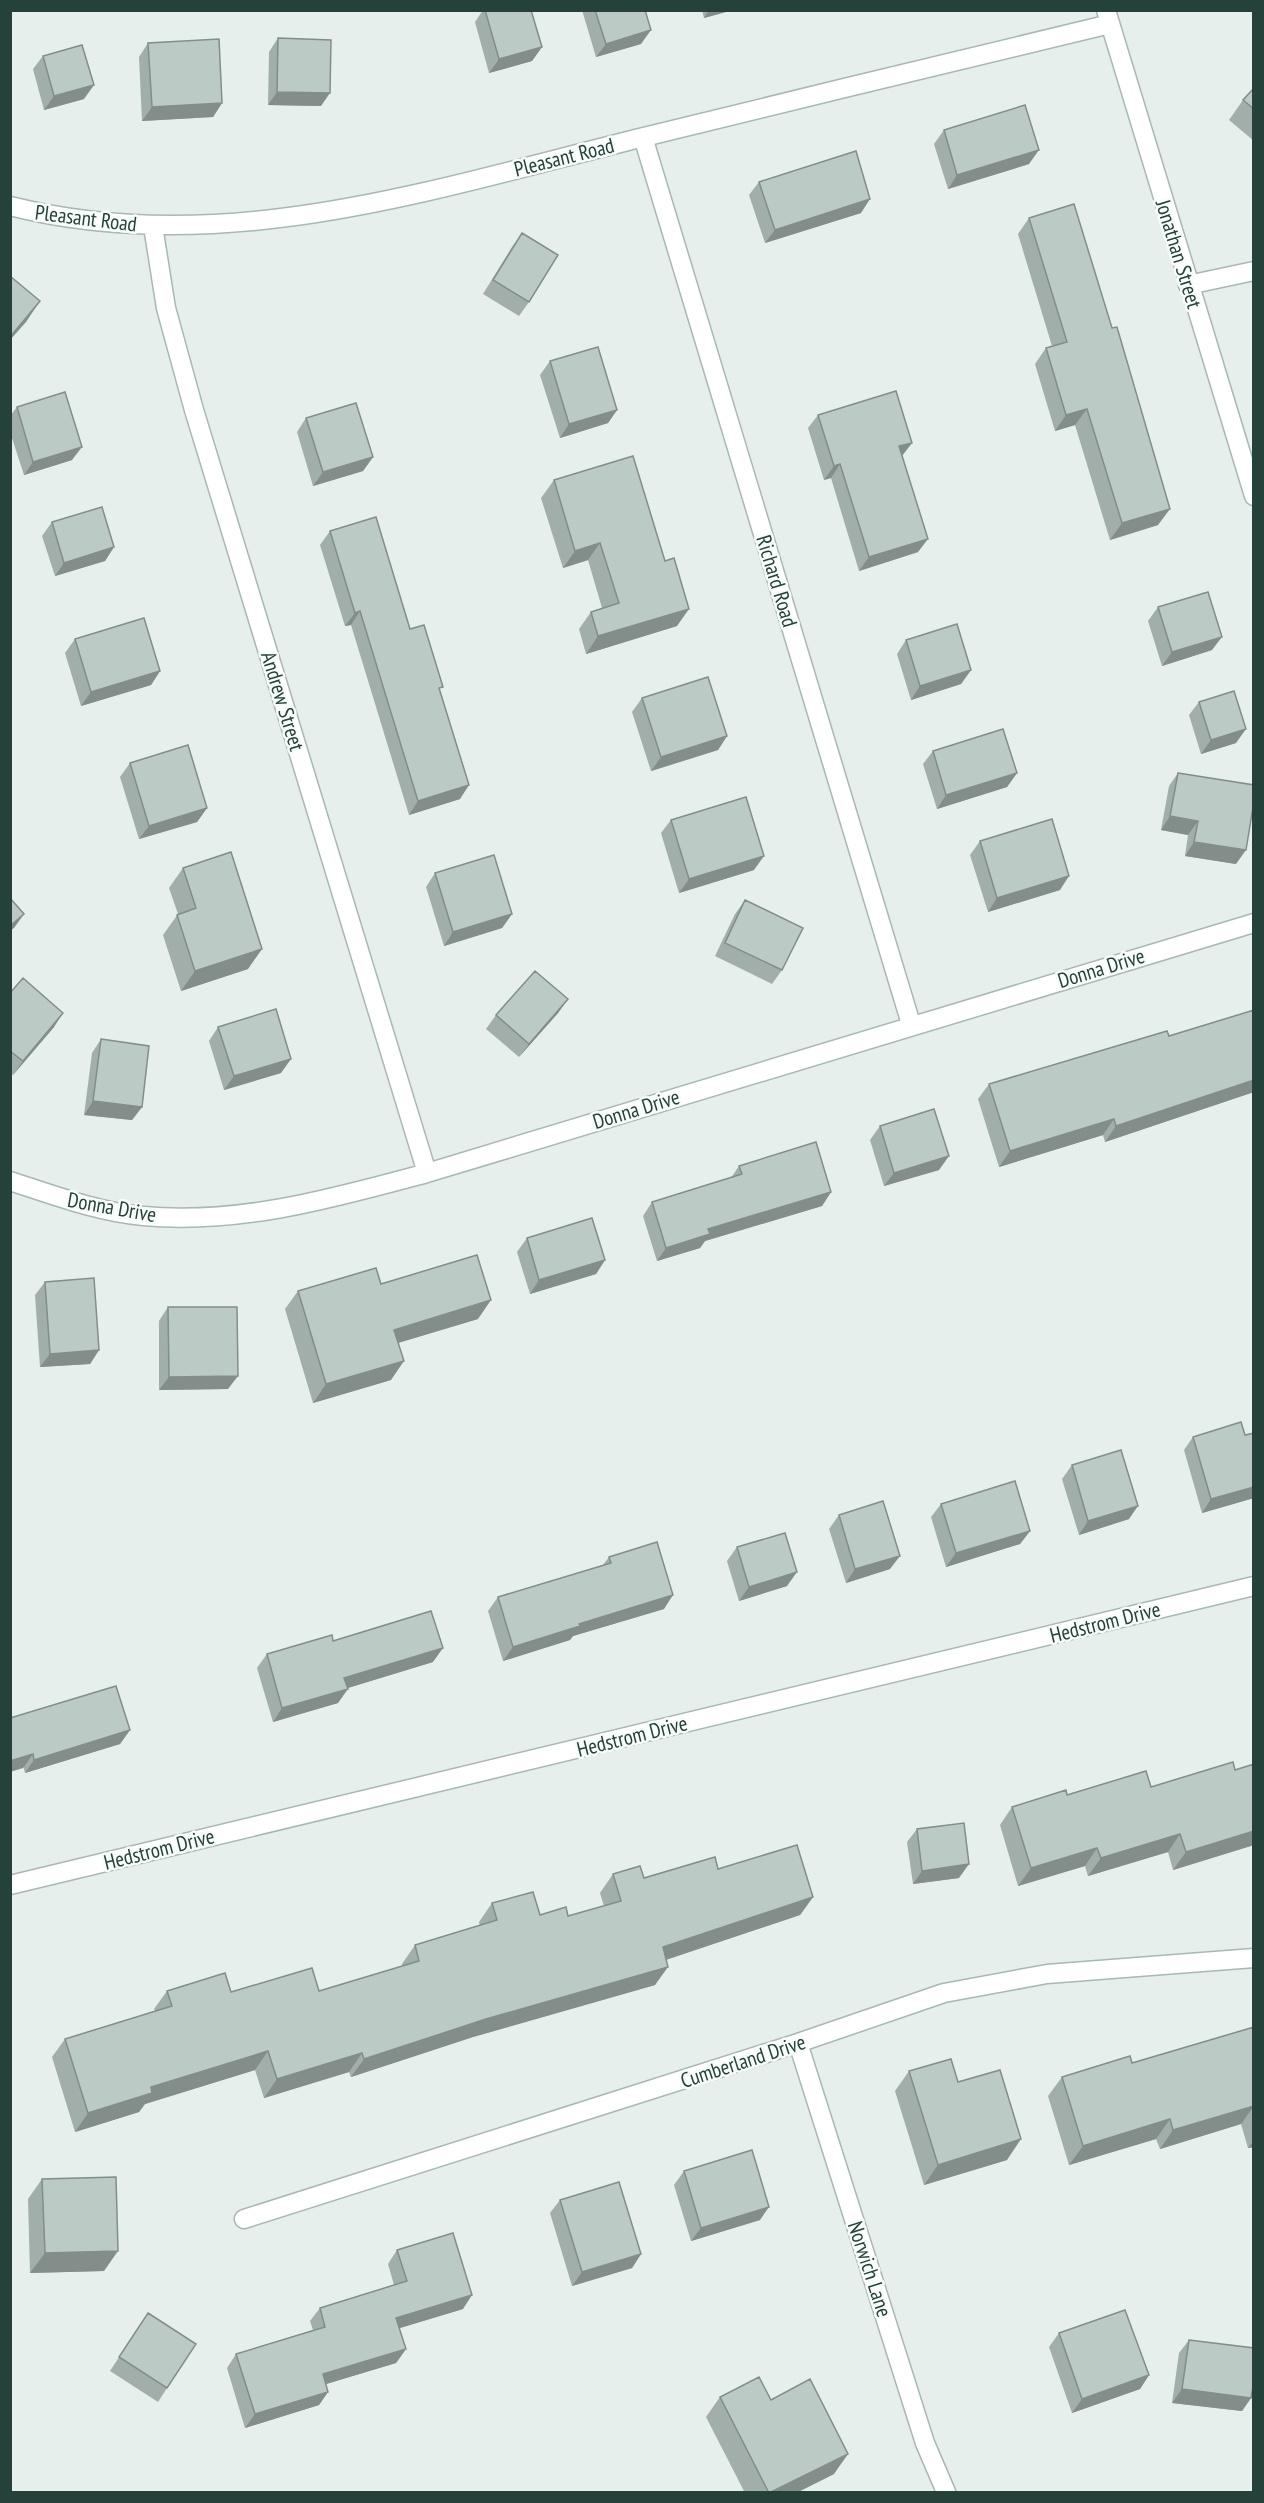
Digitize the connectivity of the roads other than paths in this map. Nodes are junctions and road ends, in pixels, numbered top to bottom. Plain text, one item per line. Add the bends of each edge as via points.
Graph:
1 (1108, 17) edge
2 (643, 137) junction
3 (10, 206) edge
4 (153, 226) junction
5 (1254, 271) edge
6 (1188, 285) junction
7 (1254, 496) edge
8 (1254, 922) edge
9 (911, 1024) junction
10 (427, 1173) junction
11 (10, 1181) edge
12 (1254, 1586) edge
13 (10, 1885) edge
14 (1254, 1958) edge
15 (798, 2043) junction
16 (244, 2219) dead end
17 (945, 2493) edge

1 - 2 street, Pleasant Road
1 - 6 street, Jonathan Street
2 - 4 street, Pleasant Road via 393,201 255,223
2 - 9 street, Richard Road
3 - 4 street, Pleasant Road via 38,213
4 - 10 street, Andrew Street via 166,308 194,410
5 - 6 street
6 - 7 street, Jonathan Street
8 - 9 street, Donna Drive
9 - 10 street, Donna Drive
10 - 11 street, Donna Drive via 304,1206 222,1216 142,1216 68,1200
12 - 13 street, Hedstrom Drive
14 - 15 street, Cumberland Drive via 1047,1974 944,1994
15 - 16 street, Cumberland Drive
15 - 17 street, Norwich Lane via 925,2443

